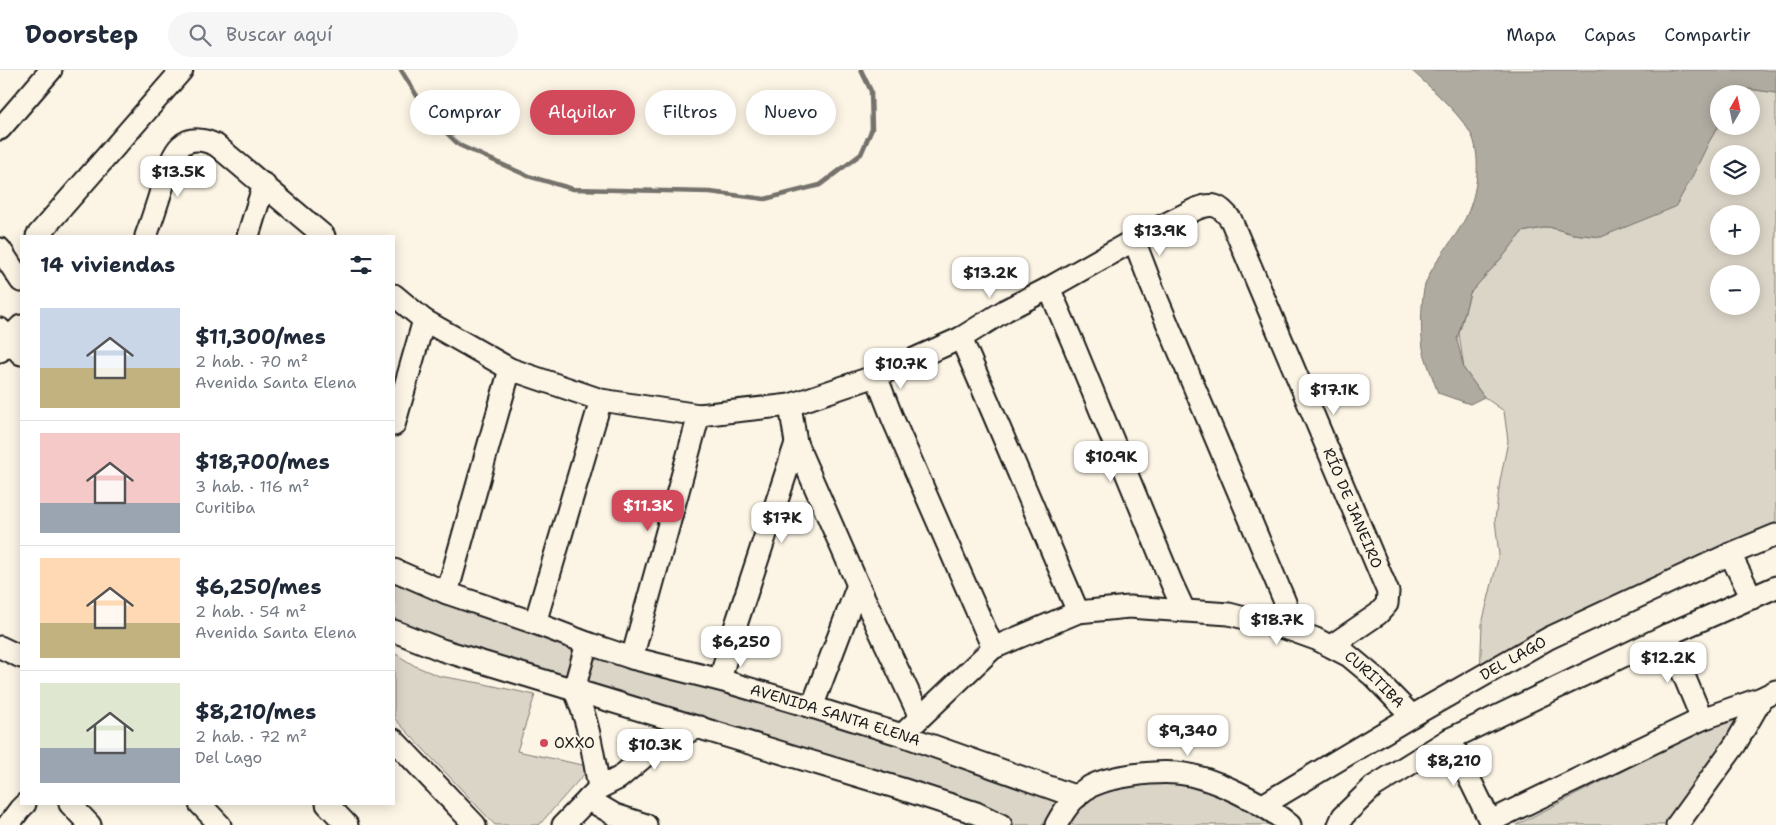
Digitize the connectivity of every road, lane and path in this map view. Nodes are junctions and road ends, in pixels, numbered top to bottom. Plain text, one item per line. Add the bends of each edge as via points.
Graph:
1 (50, 70) edge
2 (182, 70) edge
3 (0, 128) edge
4 (264, 184) junction
5 (38, 235) edge
6 (146, 235) edge
7 (248, 235) edge
8 (323, 235) edge
9 (1134, 240) junction
10 (1048, 288) junction
11 (395, 296) edge
12 (424, 320) junction
13 (961, 338) junction
14 (510, 369) junction
15 (876, 376) junction
16 (601, 400) junction
17 (790, 405) junction
18 (699, 415) junction
19 (395, 422) edge
20 (796, 443) junction
21 (1776, 535) edge
22 (1730, 554) junction
23 (395, 570) edge
24 (858, 585) junction
25 (1776, 588) edge
26 (447, 593) junction
27 (1752, 598) junction
28 (1184, 610) junction
29 (1078, 612) junction
30 (535, 623) junction
31 (1291, 630) junction
32 (395, 631) edge
33 (1667, 634) junction
34 (587, 643) junction
35 (1330, 646) junction
36 (0, 647) edge
37 (993, 648) junction
38 (20, 657) edge
39 (632, 658) junction
40 (720, 680) junction
41 (574, 690) junction
42 (1769, 694) edge
43 (812, 707) junction
44 (1412, 716) junction
45 (920, 717) junction
46 (1702, 719) junction
47 (700, 727) junction
48 (902, 736) junction
49 (1450, 739) junction
50 (395, 741) edge
51 (594, 794) junction
52 (1076, 796) junction
53 (24, 805) edge
54 (71, 805) edge
55 (201, 805) edge
56 (328, 805) edge
57 (1263, 805) junction
58 (974, 819) edge
59 (615, 820) edge
60 (1491, 823) edge
61 (8, 825) edge
62 (90, 825) edge
63 (220, 825) edge
64 (347, 825) edge
65 (475, 825) edge
66 (563, 825) edge
67 (646, 825) edge
68 (1001, 825) edge
69 (1056, 825) edge
70 (1290, 825) edge
71 (1339, 825) edge
72 (1677, 825) edge

1 - 3 street
2 - 5 street
4 - 6 street via 216,145 203,139 192,140 172,156
4 - 7 street
4 - 8 street
9 - 10 street
9 - 31 street via 1285,602
9 - 35 street, RÍO DE JANEIRO via 1205,205 1222,209 1231,220 1388,592 1387,604 1378,614
10 - 13 street
10 - 28 street
11 - 12 street
12 - 14 street
12 - 19 street
13 - 15 street
13 - 29 street
14 - 16 street
14 - 26 street
15 - 17 street
15 - 37 street
16 - 18 street
16 - 30 street
17 - 18 street
17 - 20 street
18 - 39 street
20 - 24 street
20 - 40 street
21 - 22 street, DEL LAGO
22 - 27 street
22 - 44 street, DEL LAGO via 1549,638
23 - 26 street, AVENIDA SANTA ELENA
24 - 43 street
24 - 45 street
25 - 27 street
26 - 30 street, AVENIDA SANTA ELENA
27 - 33 street
28 - 29 street, CURITIBA via 1129,607
28 - 31 street, CURITIBA via 1229,614
29 - 37 street, CURITIBA
30 - 34 street, AVENIDA SANTA ELENA
31 - 35 street, CURITIBA
32 - 41 street via 442,650
33 - 46 street
33 - 49 street
34 - 39 street, AVENIDA SANTA ELENA
34 - 41 street
35 - 44 street, CURITIBA via 1349,656 1373,676
36 - 38 street
37 - 45 street
39 - 40 street, AVENIDA SANTA ELENA
40 - 43 street, AVENIDA SANTA ELENA
41 - 47 street
41 - 51 street via 588,727
42 - 46 street
42 - 72 street
43 - 48 street, AVENIDA SANTA ELENA
44 - 57 street, DEL LAGO
45 - 48 street
46 - 60 street
47 - 51 street via 651,751
47 - 58 street via 905,790
48 - 52 street, AVENIDA SANTA ELENA
49 - 60 street
49 - 71 street via 1373,787 1343,816
50 - 65 street
51 - 59 street
51 - 66 street
52 - 57 street via 1091,786 1120,778 1178,773 1205,780
52 - 69 street
53 - 61 street
54 - 62 street
55 - 63 street
56 - 64 street
57 - 70 street
58 - 68 street
59 - 67 street

